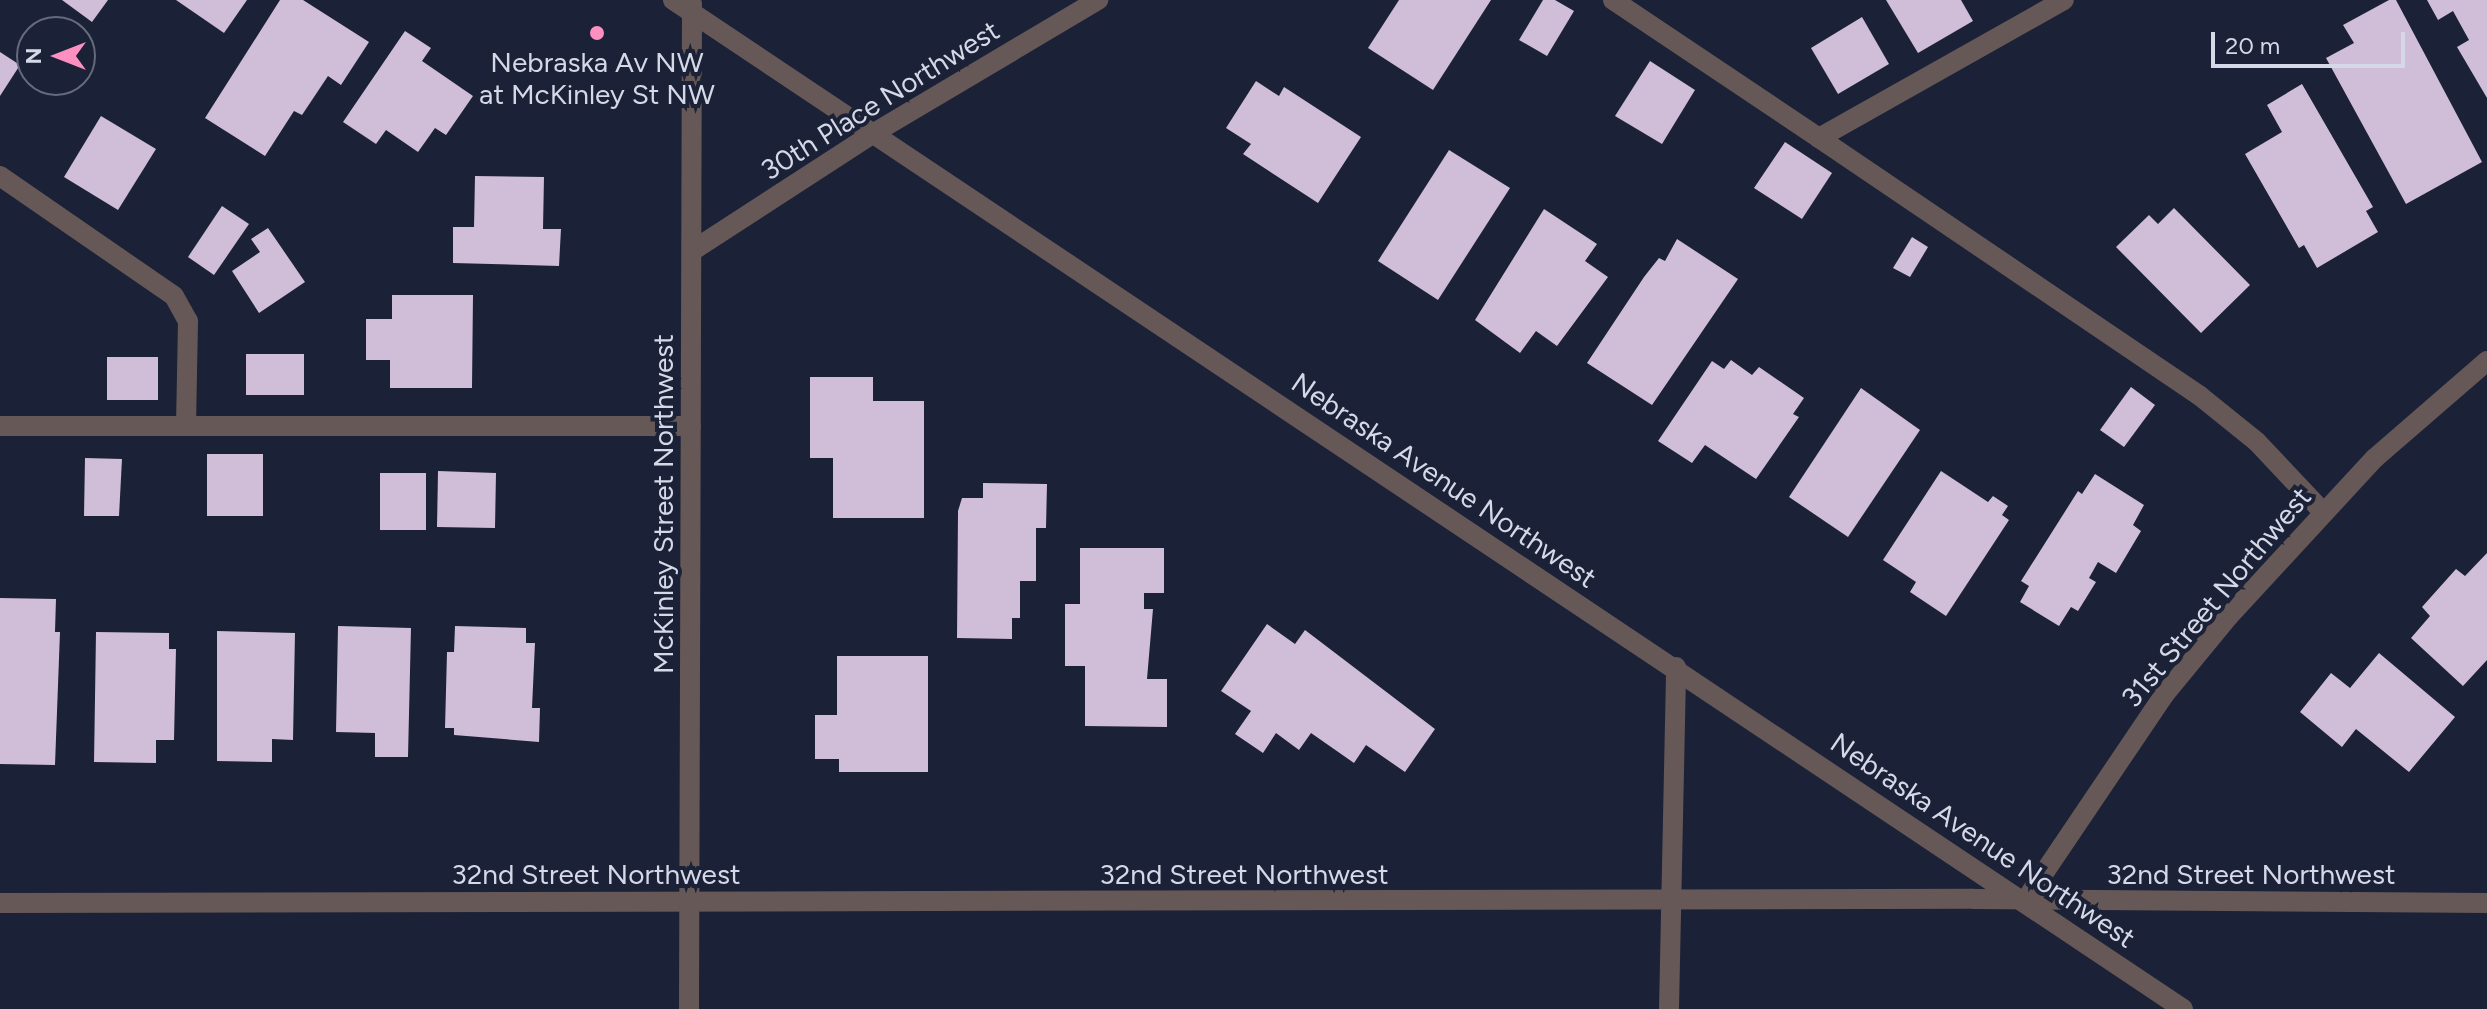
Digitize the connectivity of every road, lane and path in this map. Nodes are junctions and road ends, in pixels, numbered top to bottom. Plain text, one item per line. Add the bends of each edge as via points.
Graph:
1 (673, 0) edge
2 (1098, 0) edge
3 (1613, 0) edge
4 (2064, 0) edge
5 (692, 6) edge
6 (874, 133) junction
7 (1819, 138) junction
8 (0, 176) edge
9 (692, 251) junction
10 (2487, 361) edge
11 (0, 426) edge
12 (186, 426) junction
13 (691, 426) junction
14 (2323, 512) junction
15 (1676, 667) junction
16 (2025, 901) junction
17 (689, 902) junction
18 (1669, 902) junction
19 (0, 903) edge
20 (2487, 903) edge
21 (689, 1009) edge
22 (1669, 1009) edge
23 (2183, 1009) edge

1 - 5 street, Nebraska Avenue Northwest
2 - 6 street, 30th Place Northwest
3 - 7 street
4 - 7 street
5 - 6 street, Nebraska Avenue Northwest
5 - 9 street, McKinley Street Northwest
6 - 9 street, 30th Place Northwest
6 - 15 street, Nebraska Avenue Northwest
7 - 14 street via 2200,396 2257,442
8 - 12 street via 174,296 188,321
9 - 13 street, McKinley Street Northwest
10 - 14 street, 31st Street Northwest
11 - 12 street
12 - 13 street
13 - 17 street, McKinley Street Northwest
14 - 16 street, 31st Street Northwest via 2164,695
15 - 16 street, Nebraska Avenue Northwest
15 - 18 street
16 - 18 street, 32nd Street Northwest
16 - 20 street, 32nd Street Northwest
16 - 23 street, Nebraska Avenue Northwest
17 - 18 street, 32nd Street Northwest
17 - 19 street, 32nd Street Northwest
17 - 21 street, McKinley Street Northwest
18 - 22 street

